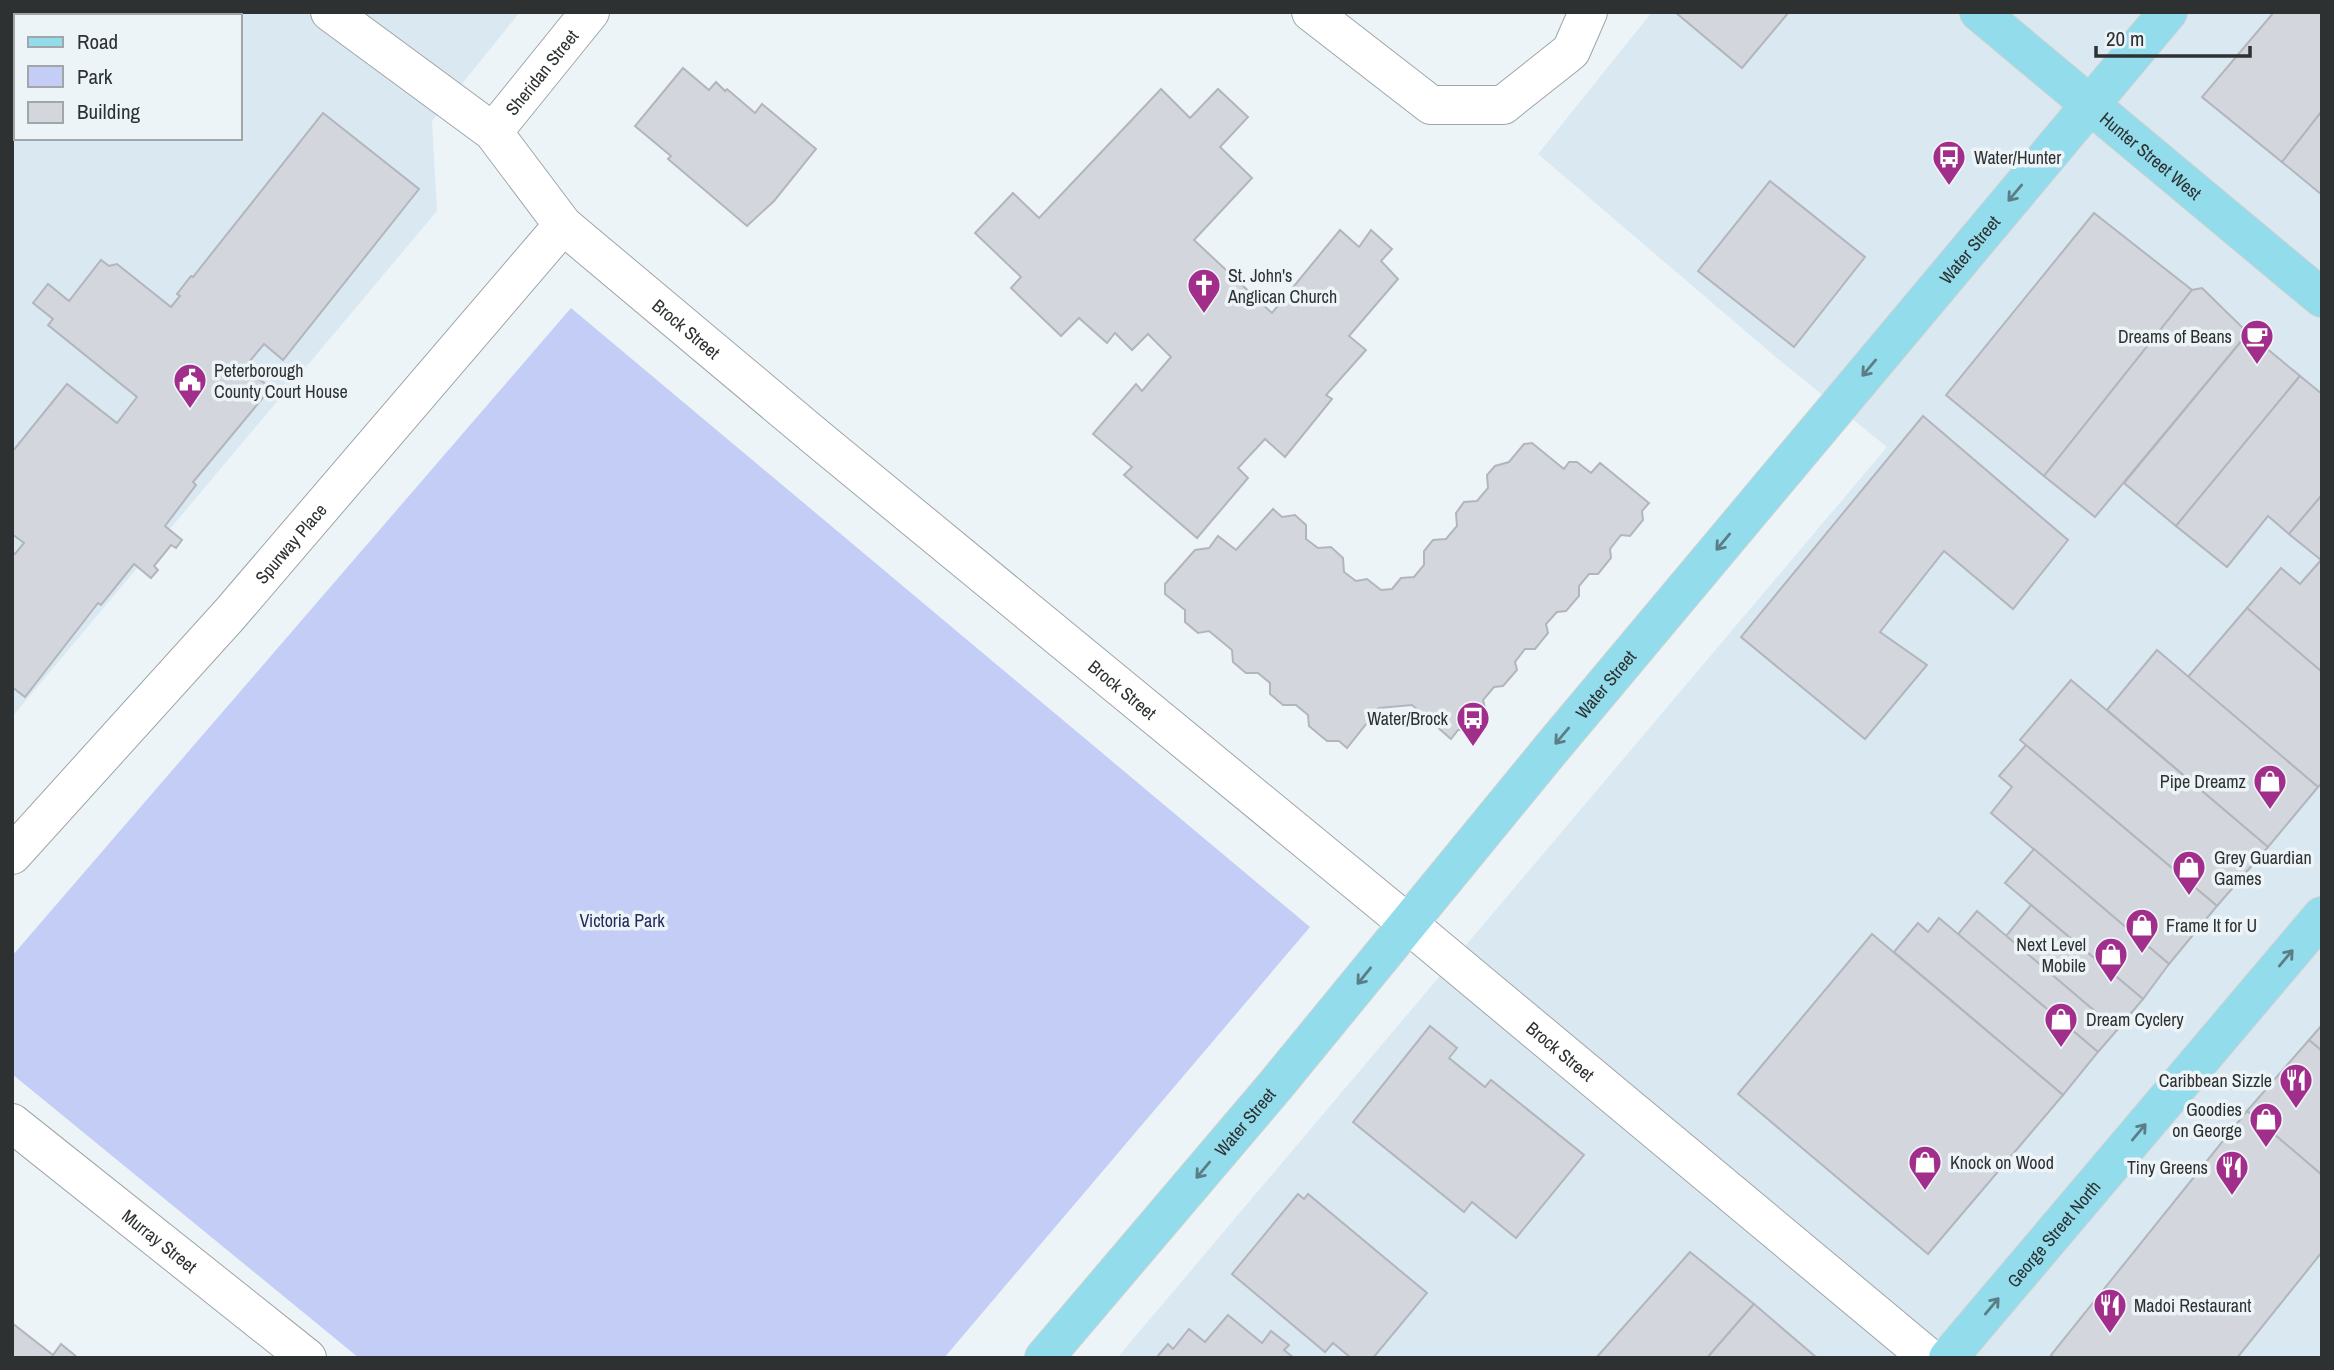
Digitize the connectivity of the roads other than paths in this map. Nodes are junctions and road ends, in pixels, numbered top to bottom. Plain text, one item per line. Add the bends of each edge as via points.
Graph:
1 (330, 12) edge
2 (590, 12) edge
3 (1311, 12) edge
4 (1588, 12) edge
5 (1979, 12) edge
6 (2168, 12) edge
7 (2090, 103) junction
8 (493, 132) junction
9 (564, 225) junction
10 (2322, 298) edge
11 (12, 855) edge
12 (2322, 916) edge
13 (1408, 923) junction
14 (12, 1123) edge
15 (307, 1358) edge
16 (1044, 1358) edge
17 (1929, 1358) edge
18 (1948, 1358) edge

1 - 8 street, Brock Street
2 - 8 street, Sheridan Street
3 - 4 street via 1431,105 1503,105 1571,51
5 - 7 main road, Hunter Street West
6 - 7 main road, Water Street
7 - 10 main road, Hunter Street West
7 -> 13 main road, Water Street
8 - 9 street, Brock Street
9 - 11 street, Spurway Place via 230,614
9 - 13 street, Brock Street
18 -> 12 main road, George Street North
13 -> 16 main road, Water Street
13 - 17 street, Brock Street
14 - 15 street, Murray Street

